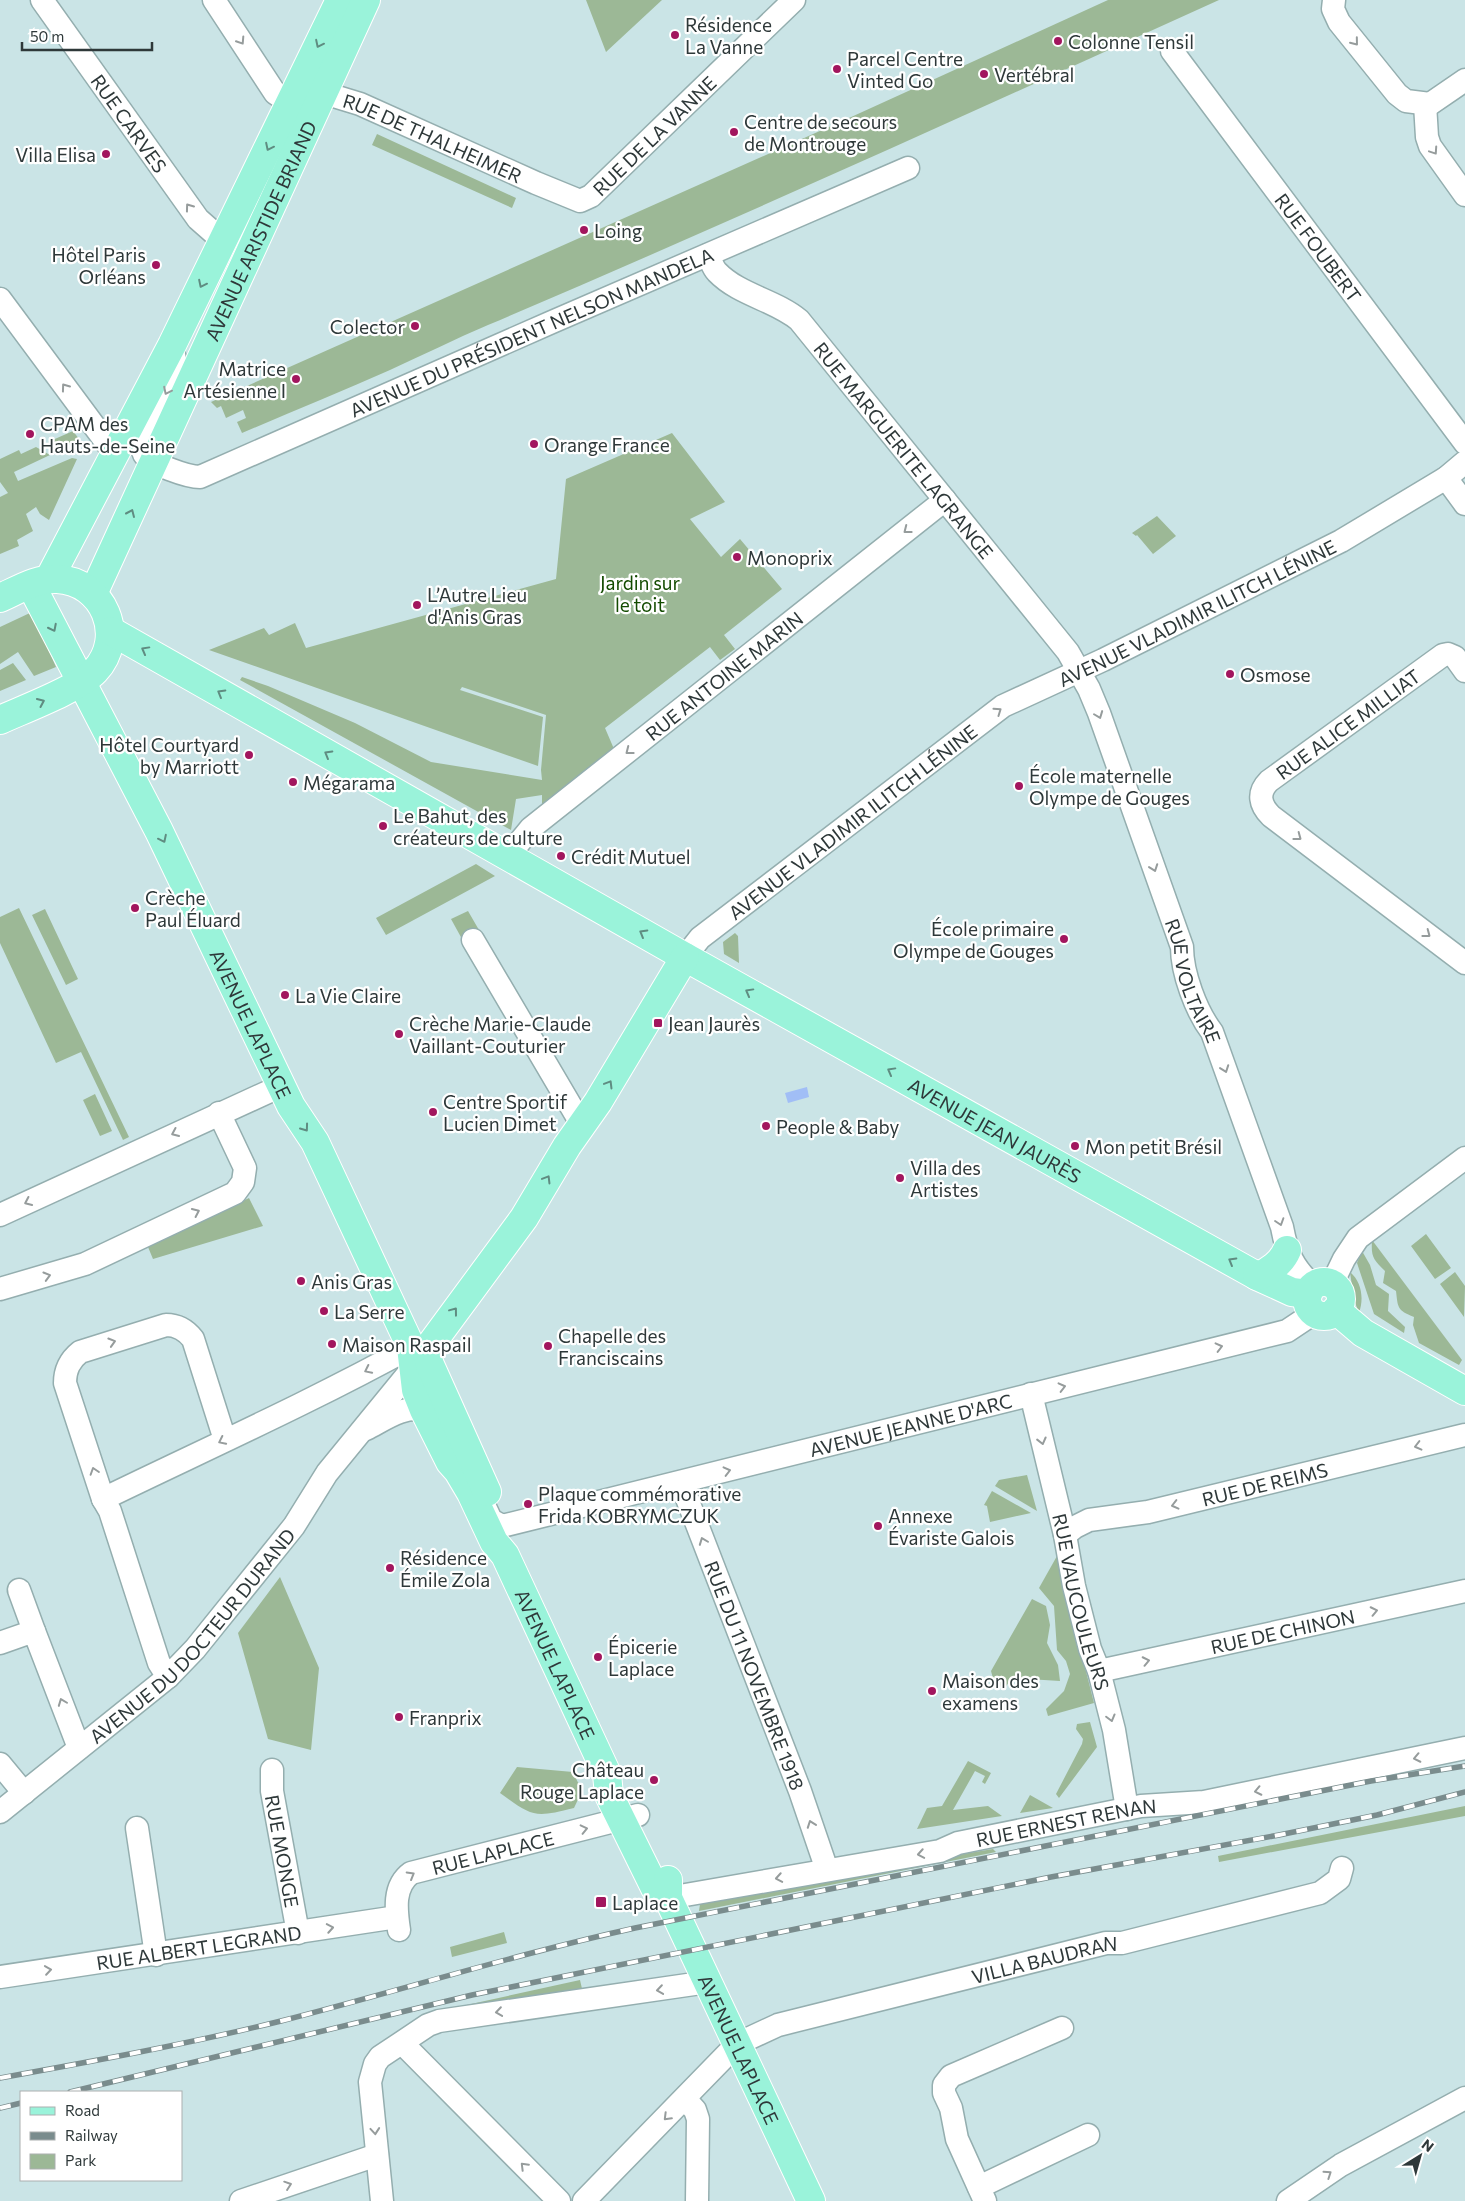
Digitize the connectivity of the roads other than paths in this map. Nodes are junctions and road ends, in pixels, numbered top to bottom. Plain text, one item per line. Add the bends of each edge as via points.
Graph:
1 (42, 0) edge
2 (214, 0) edge
3 (340, 0) edge
4 (366, 0) edge
5 (794, 0) edge
6 (1334, 0) edge
7 (1172, 52) dead end
8 (1465, 80) edge
9 (324, 93) junction
10 (290, 103) junction
11 (1420, 104) junction
12 (908, 168) dead end
13 (1465, 195) edge
14 (576, 200) joint
15 (223, 241) junction
16 (708, 255) junction
17 (0, 299) edge
18 (172, 345) junction
19 (1465, 443) edge
20 (115, 454) junction
21 (154, 461) junction
22 (1465, 462) edge
23 (1446, 478) junction
24 (945, 500) junction
25 (1465, 504) edge
26 (40, 582) junction
27 (93, 594) junction
28 (0, 598) edge
29 (111, 630) junction
30 (1079, 671) junction
31 (1465, 671) edge
32 (81, 682) junction
33 (0, 720) edge
34 (508, 856) junction
35 (473, 940) dead end
36 (685, 957) junction
37 (1465, 963) edge
38 (281, 1086) junction
39 (219, 1113) junction
40 (582, 1125) junction
41 (1465, 1158) edge
42 (0, 1215) edge
43 (1287, 1250) junction
44 (1257, 1276) junction
45 (0, 1289) edge
46 (1321, 1297) junction
47 (417, 1356) junction
48 (1465, 1391) edge
49 (1031, 1394) junction
50 (424, 1410) junction
51 (359, 1433) junction
52 (1465, 1435) edge
53 (225, 1440) junction
54 (467, 1469) junction
55 (681, 1483) junction
56 (103, 1499) junction
57 (502, 1526) junction
58 (1065, 1535) junction
59 (505, 1555) junction
60 (19, 1590) dead end
61 (1465, 1591) edge
62 (34, 1631) junction
63 (0, 1643) edge
64 (1099, 1671) junction
65 (168, 1677) junction
66 (79, 1748) junction
67 (1465, 1748) edge
68 (0, 1764) edge
69 (272, 1770) dead end
70 (24, 1793) junction
71 (1127, 1809) junction
72 (0, 1812) edge
73 (629, 1818) junction
74 (137, 1828) dead end
75 (1342, 1868) dead end
76 (827, 1870) junction
77 (668, 1898) junction
78 (398, 1924) joint
79 (298, 1933) junction
80 (156, 1955) junction
81 (0, 1977) edge
82 (708, 1982) junction
83 (1062, 2028) dead end
84 (402, 2043) junction
85 (738, 2044) junction
86 (1465, 2098) edge
87 (685, 2099) junction
88 (1088, 2135) dead end
89 (377, 2155) junction
90 (982, 2194) edge
91 (242, 2201) edge
92 (382, 2201) edge
93 (559, 2201) edge
94 (584, 2201) edge
95 (697, 2201) edge
96 (811, 2201) edge
97 (1288, 2201) edge

15 -> 1 street, RUE CARVES via 198,219
2 -> 10 street via 275,93
3 -> 10 main road, AVENUE ARISTIDE BRIAND
4 - 9 main road, AVENUE ARISTIDE BRIAND
5 - 14 street, RUE DE LA VANNE via 591,196
6 -> 11 street via 1333,9 1339,22 1397,94 1406,101
7 - 19 street, RUE FOUBERT
8 - 11 street via 1436,101
9 - 10 street, RUE DE THALHEIMER via 304,106
9 - 14 street, RUE DE THALHEIMER via 360,104
9 - 21 main road, AVENUE ARISTIDE BRIAND
10 -> 15 main road, AVENUE ARISTIDE BRIAND
11 -> 13 street via 1430,146
12 - 16 street, AVENUE DU PRÉSIDENT NELSON MANDELA
15 -> 18 main road, AVENUE ARISTIDE BRIAND
16 - 21 street, AVENUE DU PRÉSIDENT NELSON MANDELA via 200,477 186,476
16 - 24 street, RUE MARGUERITE LAGRANGE via 717,272 730,283 799,320
20 -> 17 street
18 - 20 main road, AVENUE ARISTIDE BRIAND
18 -> 21 street via 177,370 142,445 144,454
20 - 26 main road, AVENUE ARISTIDE BRIAND
27 -> 21 main road, AVENUE ARISTIDE BRIAND
22 - 23 street, AVENUE VLADIMIR ILITCH LÉNINE
23 - 25 street
23 - 30 street, AVENUE VLADIMIR ILITCH LÉNINE via 1341,541
24 - 30 street, RUE MARGUERITE LAGRANGE via 1068,652
24 -> 34 street, RUE ANTOINE MARIN via 531,828
26 - 27 main road via 77,583
26 - 28 main road
26 -> 32 main road, AVENUE LAPLACE
27 - 29 main road via 106,611
29 - 32 main road via 106,656
34 -> 29 main road, AVENUE JEAN JAURÈS
36 -> 30 street, AVENUE VLADIMIR ILITCH LÉNINE via 700,938 998,710
30 -> 43 street, RUE VOLTAIRE via 1099,714 1182,947 1182,962 1202,1020 1212,1032 1282,1227
31 -> 37 street, RUE ALICE MILLIAT via 1448,654 1436,660 1269,781 1261,796 1262,804 1271,816
33 -> 32 main road
32 -> 38 main road, AVENUE LAPLACE via 159,831
36 -> 34 main road, AVENUE JEAN JAURÈS
35 - 40 street
40 -> 36 main road, AVENUE VLADIMIR ILITCH LÉNINE
44 -> 36 main road, AVENUE JEAN JAURÈS
38 - 39 street
38 -> 47 main road, AVENUE LAPLACE via 296,1116 315,1142
39 -> 42 street
45 -> 39 street via 85,1264 235,1193 246,1172
47 -> 40 main road, AVENUE VLADIMIR ILITCH LÉNINE via 524,1218
41 - 46 street via 1358,1238
43 - 44 main road via 1274,1266
43 - 46 street, RUE VOLTAIRE via 1294,1265
44 - 46 main road, AVENUE JEAN JAURÈS via 1292,1292
46 - 48 main road, AVENUE JEAN JAURÈS via 1363,1333
49 -> 46 street, AVENUE JEANNE D'ARC via 1291,1330
47 - 50 main road, AVENUE LAPLACE via 416,1390
47 - 51 street, AVENUE DU DOCTEUR DURAND
47 -> 53 street
47 - 54 main road, AVENUE LAPLACE via 430,1365
55 -> 49 street, AVENUE JEANNE D'ARC
49 -> 58 street, RUE VAUCOULEURS
50 - 51 street, AVENUE DU DOCTEUR DURAND via 413,1408 400,1412
50 - 54 main road, AVENUE LAPLACE via 450,1462
51 - 65 street, AVENUE DU DOCTEUR DURAND via 294,1526 195,1649
52 -> 58 street, RUE DE REIMS via 1148,1512 1089,1520
53 -> 56 street
56 -> 53 street via 65,1383 65,1372 80,1352 166,1325 175,1325 187,1332 193,1339
54 - 57 main road, AVENUE LAPLACE
54 - 59 main road, AVENUE LAPLACE via 471,1492 494,1542
55 - 57 street, AVENUE JEANNE D'ARC
76 -> 55 street, RUE DU 11 NOVEMBRE 1918 via 800,1791
56 - 65 street via 159,1663
57 - 59 main road, AVENUE LAPLACE
58 - 64 street, RUE VAUCOULEURS via 1087,1640
59 - 73 main road, AVENUE LAPLACE via 607,1774 625,1789
60 - 62 street
64 -> 61 street, RUE DE CHINON
62 - 63 street
66 -> 62 street
64 -> 71 street, RUE VAUCOULEURS via 1114,1730
65 - 66 street, AVENUE DU DOCTEUR DURAND
66 - 70 street, AVENUE DU DOCTEUR DURAND
67 -> 71 street, RUE ERNEST RENAN via 1204,1802
68 - 70 street
69 - 79 street, RUE MONGE via 272,1791
70 - 72 street, AVENUE DU DOCTEUR DURAND
71 -> 76 street, RUE ERNEST RENAN via 958,1843 940,1850
73 - 77 main road, AVENUE LAPLACE via 668,1879
78 -> 73 street, RUE LAPLACE via 398,1888 411,1873
74 - 80 street
75 - 85 street, VILLA BAUDRAN via 1339,1879 1320,1893 778,2025
76 -> 77 street, RUE ERNEST RENAN
77 - 82 main road, AVENUE LAPLACE
79 -> 78 street, RUE ALBERT LEGRAND
79 - 80 street, RUE ALBERT LEGRAND
81 -> 80 street, RUE ALBERT LEGRAND
82 -> 84 street via 439,2020
82 - 85 main road, AVENUE LAPLACE
83 - 90 street via 951,2076 946,2082 944,2093 951,2108 957,2139
84 -> 89 street via 380,2057 370,2082
93 -> 84 street
85 - 87 street
85 - 96 main road, AVENUE LAPLACE
97 -> 86 street via 1341,2165
87 -> 94 street
87 - 95 street via 698,2119
88 - 90 street
91 -> 89 street
89 - 92 street

